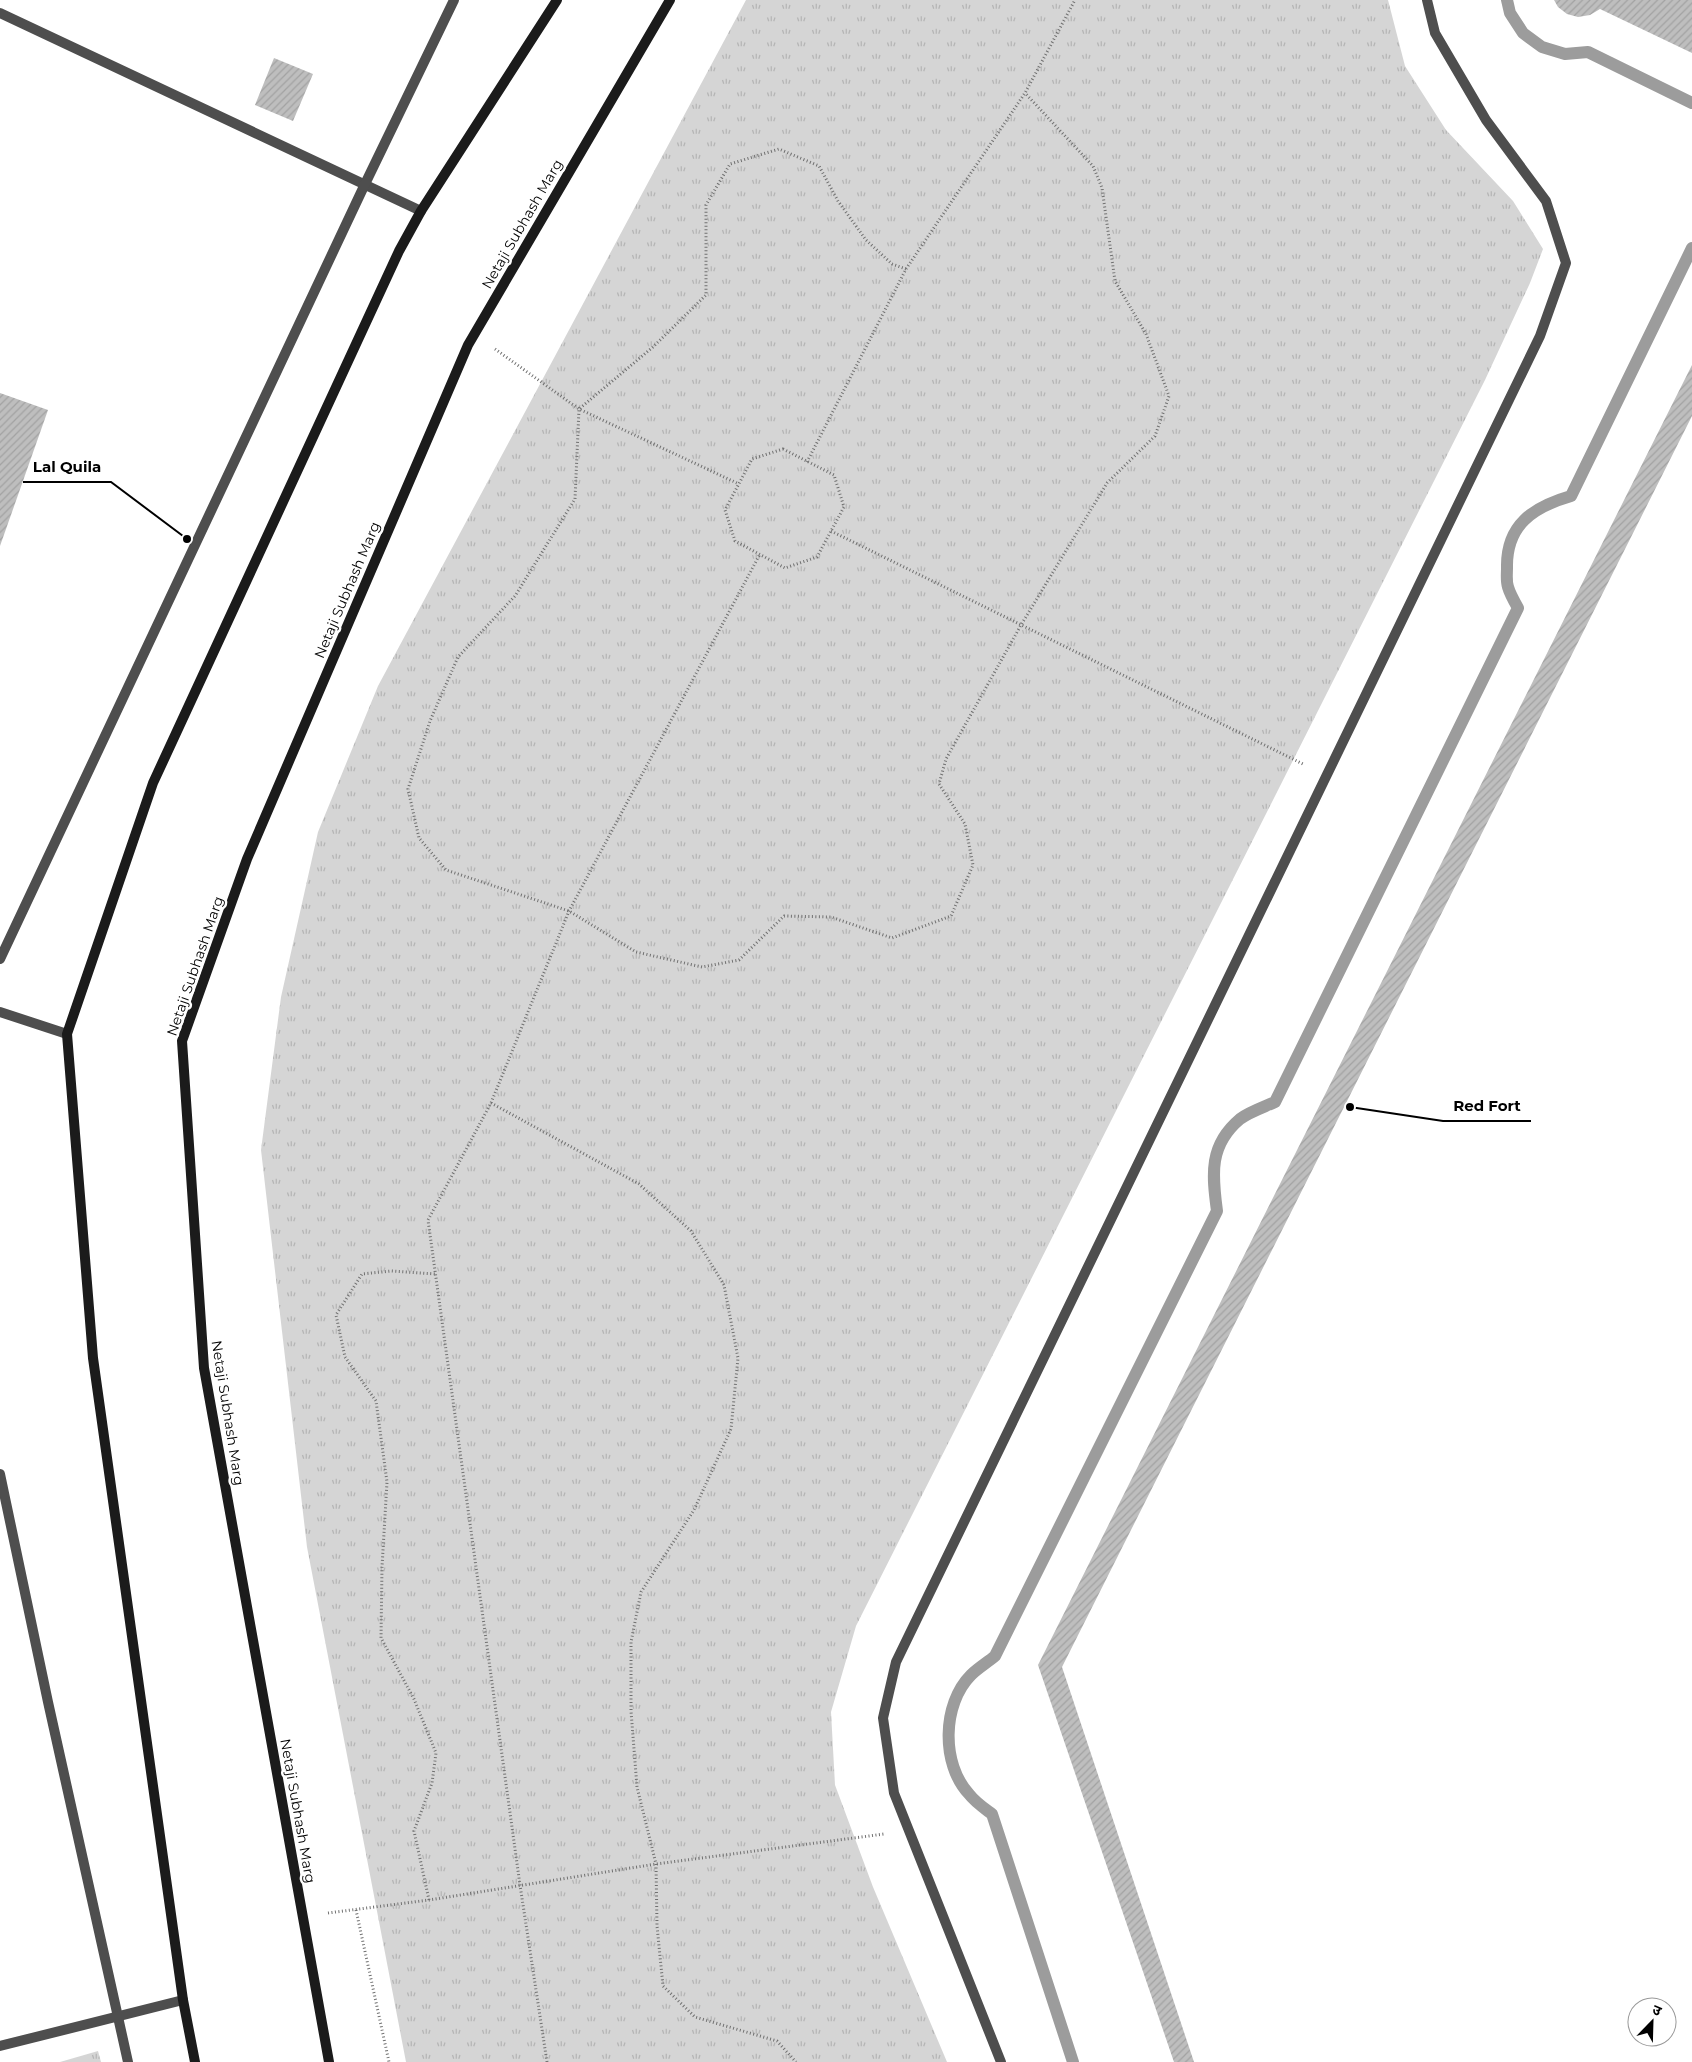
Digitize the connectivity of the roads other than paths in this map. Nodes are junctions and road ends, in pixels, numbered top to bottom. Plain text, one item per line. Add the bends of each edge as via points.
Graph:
1 (454, 0) edge
2 (558, 0) edge
3 (670, 0) edge
4 (1427, 0) edge
5 (0, 13) edge
6 (364, 184) junction
7 (421, 211) junction
8 (0, 959) edge
9 (0, 1012) edge
10 (67, 1034) junction
11 (0, 1474) edge
12 (183, 2000) junction
13 (0, 2046) edge
14 (128, 2062) edge
15 (195, 2062) edge
16 (329, 2062) edge
17 (1000, 2062) edge

1 - 6 street
2 - 7 main road
3 - 16 main road, Netaji Subhash Marg via 474,334 247,859 182,1040 204,1368
4 - 17 street via 1435,33 1486,120 1546,201 1566,263 1540,336 896,1662 883,1718 894,1793
5 - 6 street
6 - 7 street
6 - 8 street
7 - 10 main road via 395,260 153,783
9 - 10 street
10 - 12 main road via 93,1358
11 - 14 street
12 - 13 street
12 - 15 main road

